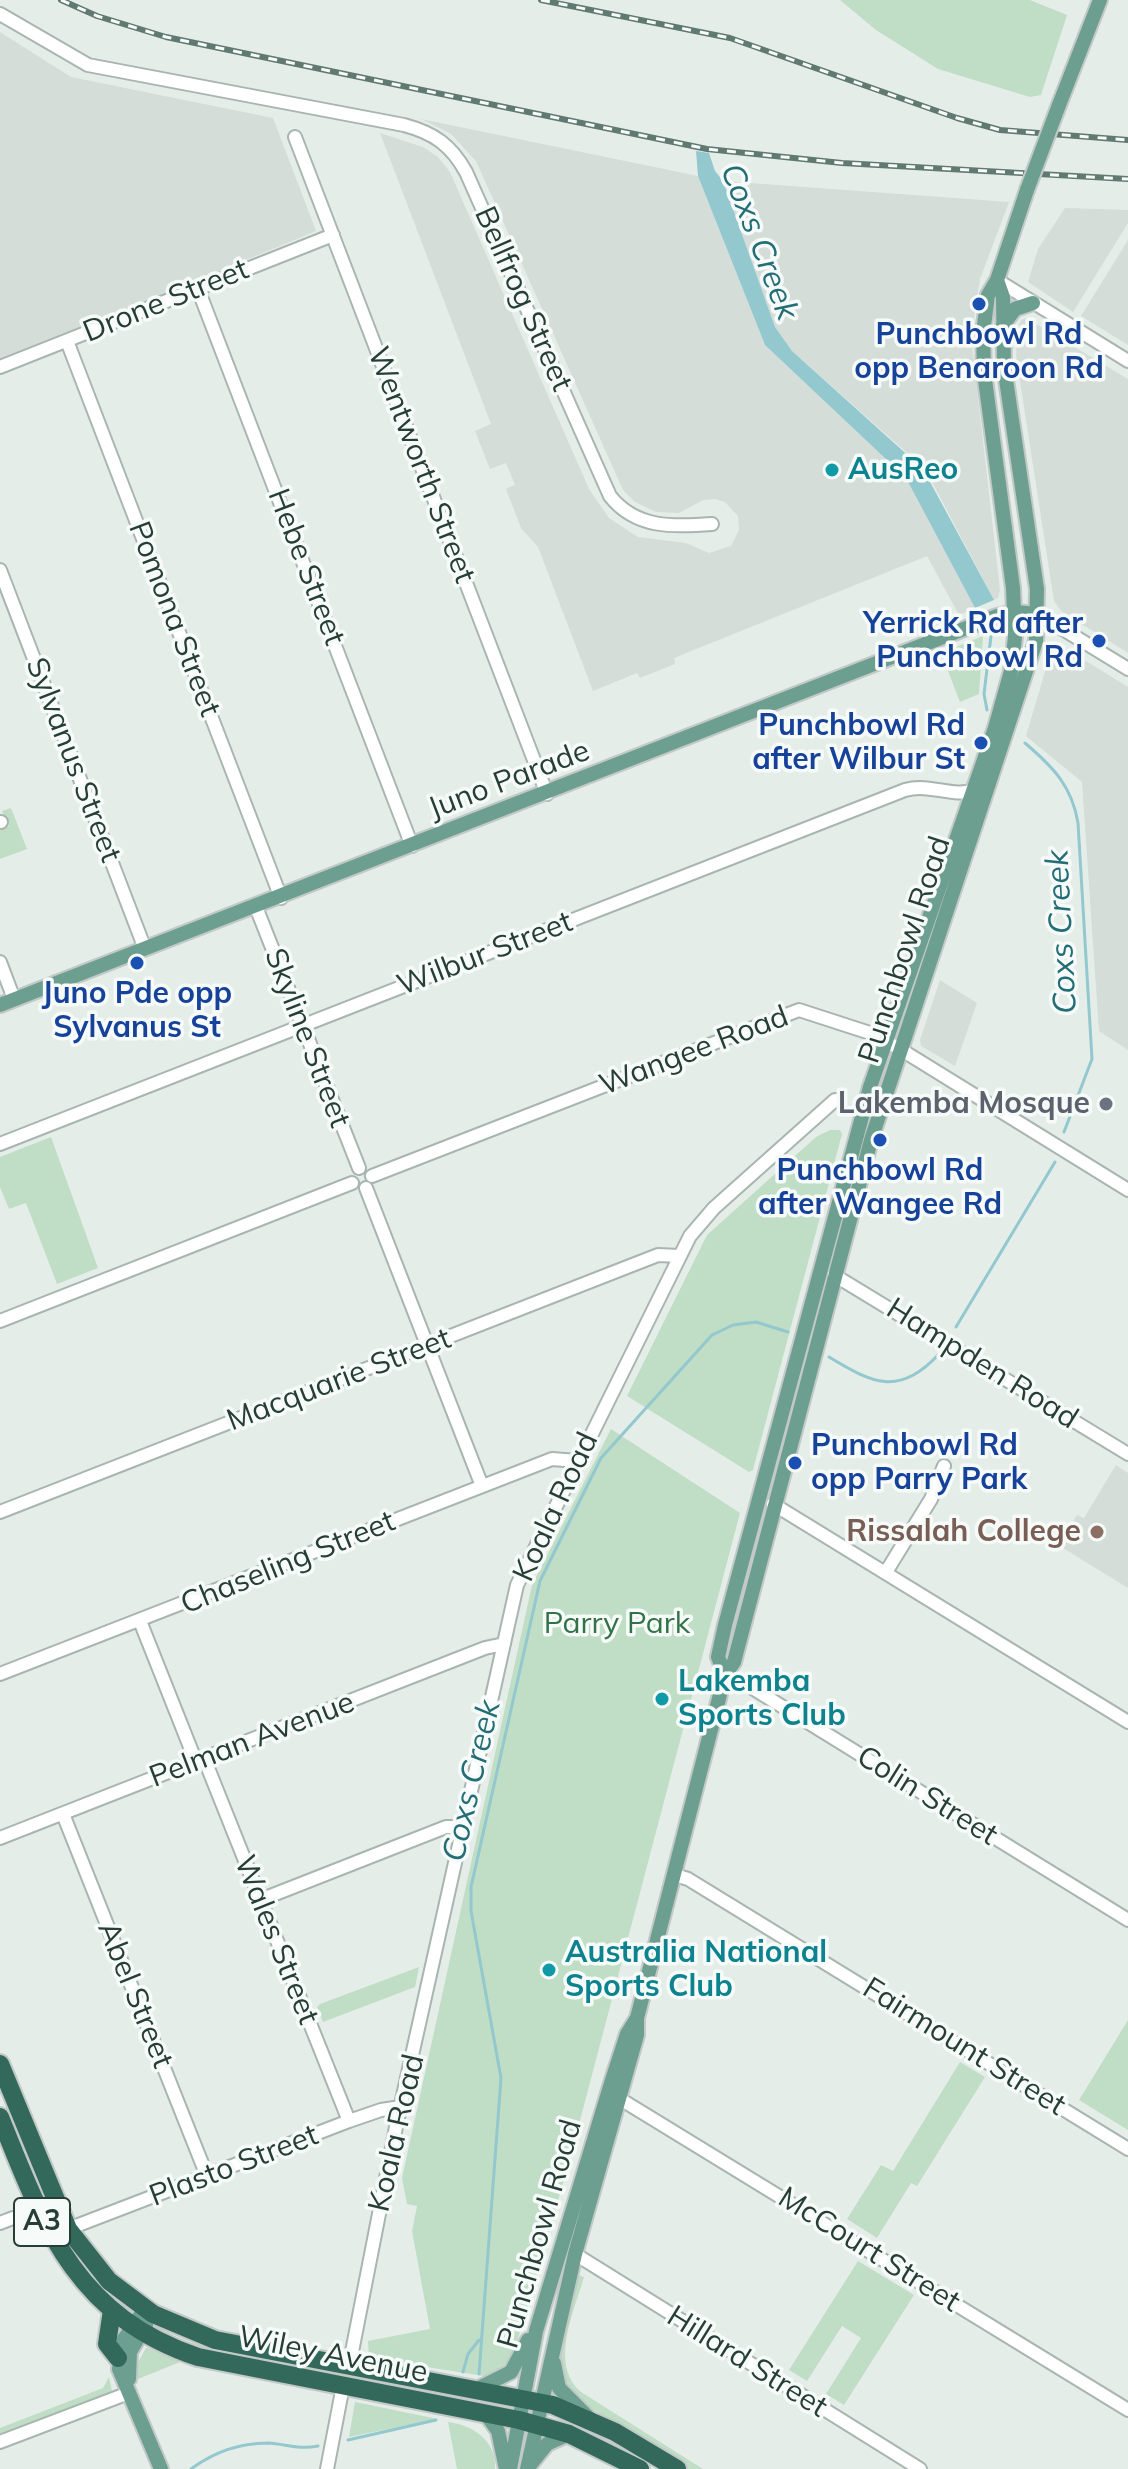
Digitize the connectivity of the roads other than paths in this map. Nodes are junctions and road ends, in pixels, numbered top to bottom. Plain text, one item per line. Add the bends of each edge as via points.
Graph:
1 (1100, 0) edge
2 (0, 14) edge
3 (295, 137) dead end
4 (333, 235) junction
5 (997, 280) junction
6 (198, 289) junction
7 (1033, 303) junction
8 (1002, 327) junction
9 (67, 341) junction
10 (1128, 361) edge
11 (0, 367) edge
12 (712, 524) dead end
13 (0, 570) edge
14 (1015, 612) junction
15 (1038, 614) junction
16 (1128, 669) edge
17 (973, 790) junction
18 (547, 794) junction
19 (412, 846) junction
20 (281, 898) junction
21 (256, 907) junction
22 (145, 949) junction
23 (0, 962) edge
24 (7, 1002) edge
25 (302, 1026) junction
26 (885, 1041) junction
27 (900, 1049) junction
28 (835, 1100) dead end
29 (0, 1144) edge
30 (359, 1168) junction
31 (372, 1176) junction
32 (352, 1183) junction
33 (366, 1188) junction
34 (1128, 1190) edge
35 (679, 1256) junction
36 (834, 1275) junction
37 (0, 1321) edge
38 (428, 1345) junction
39 (1128, 1454) edge
40 (577, 1461) junction
41 (944, 1466) dead end
42 (482, 1486) junction
43 (773, 1504) junction
44 (0, 1512) edge
45 (886, 1572) junction
46 (140, 1621) junction
47 (504, 1644) junction
48 (0, 1674) edge
49 (725, 1675) junction
50 (1128, 1722) edge
51 (200, 1760) junction
52 (63, 1814) junction
53 (464, 1827) junction
54 (0, 1838) edge
55 (675, 1875) junction
56 (260, 1900) junction
57 (1128, 1920) edge
58 (0, 2064) edge
59 (613, 2095) junction
60 (401, 2107) junction
61 (0, 2117) edge
62 (349, 2121) junction
63 (1128, 2149) edge
64 (207, 2176) junction
65 (13, 2218) dead end
66 (0, 2223) edge
67 (68, 2229) junction
68 (575, 2254) junction
69 (112, 2310) junction
70 (149, 2312) junction
71 (136, 2329) junction
72 (536, 2331) junction
73 (555, 2335) junction
74 (118, 2358) junction
75 (349, 2367) junction
76 (343, 2386) junction
77 (477, 2389) junction
78 (126, 2394) junction
79 (531, 2401) junction
80 (1128, 2410) edge
81 (138, 2412) junction
82 (485, 2413) junction
83 (591, 2420) junction
84 (527, 2423) junction
85 (569, 2434) junction
86 (0, 2442) edge
87 (161, 2469) edge
88 (327, 2469) edge
89 (508, 2469) edge
90 (528, 2469) edge
91 (640, 2469) edge
92 (677, 2469) edge
93 (920, 2469) edge

1 - 5 main road, Punchbowl Road, bridge
2 - 12 street, Bellfrog Street via 88,65 416,128 445,143 466,172 610,496 628,514 647,522
3 - 4 street, Wentworth Street
4 - 6 street, Drone Street
4 - 18 street, Wentworth Street
5 - 7 street
5 - 8 main road, Punchbowl Road via 1003,297
5 - 14 main road, Punchbowl Road via 986,306 983,358
6 - 9 street, Drone Street
6 - 19 street, Hebe Street
7 - 8 main road via 1015,309
7 - 10 street
8 - 15 main road, Punchbowl Road
9 - 11 street, Drone Street
9 - 20 street, Pomona Street
13 - 22 street, Sylvanus Street
14 - 15 main road, Juno Parade
14 - 17 main road, Punchbowl Road via 1006,691
14 - 18 main road, Juno Parade
15 - 16 street
15 - 27 main road, Punchbowl Road via 1030,664
17 - 25 street, Wilbur Street via 905,790
17 - 26 main road, Punchbowl Road
18 - 19 main road, Juno Parade
19 - 20 main road, Juno Parade
20 - 21 main road, Juno Parade
21 - 22 main road, Juno Parade
21 - 25 street, Skyline Street
22 - 24 main road, Juno Parade
23 - 24 street
25 - 29 street, Wilbur Street
25 - 30 street, Skyline Street
26 - 27 street, Wangee Road
26 - 31 street, Wangee Road via 814,1013 788,1013
26 - 49 main road, Punchbowl Road via 729,1610 718,1657
27 - 34 street, Wangee Road
27 - 36 main road, Punchbowl Road
28 - 35 street, Koala Road via 714,1208
30 - 31 street
30 - 32 street
31 - 33 street
32 - 33 street
32 - 37 street
33 - 38 street
35 - 38 street, Macquarie Street via 658,1255
35 - 40 street, Koala Road
36 - 39 street, Hampden Road
36 - 43 main road, Punchbowl Road
38 - 42 street
38 - 44 street, Macquarie Street
40 - 42 street, Chaseling Street via 552,1459
40 - 47 street, Koala Road via 522,1570
41 - 45 street via 931,1499
42 - 46 street, Chaseling Street
43 - 45 street
43 - 49 main road, Punchbowl Road via 734,1662
45 - 50 street
46 - 48 street, Chaseling Street
46 - 51 street, Wales Street
47 - 51 street, Pelman Avenue
47 - 53 street, Koala Road
49 - 55 main road, Punchbowl Road
49 - 57 street, Colin Street
51 - 52 street, Pelman Avenue
51 - 56 street, Wales Street
52 - 54 street, Pelman Avenue
52 - 64 street, Abel Street
53 - 56 street via 446,1827
53 - 60 street, Koala Road
55 - 59 main road, Punchbowl Road
55 - 63 street, Fairmount Street via 739,1909
56 - 62 street, Wales Street
58 - 67 highway, A3
59 - 68 main road, Punchbowl Road
59 - 72 main road, Punchbowl Road
59 - 80 street, McCourt Street
60 - 62 street, Plasto Street
60 - 75 street, Koala Road
61 - 69 highway, A3 via 54,2244
62 - 64 street, Plasto Street
64 - 67 street, Plasto Street
65 - 66 street
67 - 70 highway, A3 via 109,2281
68 - 73 main road, Punchbowl Road
68 - 93 street, Hillard Street
69 - 71 highway, A3
69 - 74 highway via 107,2340
70 - 71 main road
70 - 75 highway, Wiley Avenue / A3 via 215,2340
71 - 74 main road
71 - 76 highway, Wiley Avenue / A3 via 198,2357
71 - 81 main road via 127,2362
72 - 77 main road via 511,2372
72 - 79 main road, Punchbowl Road
73 - 79 main road, Punchbowl Road
73 - 83 main road via 555,2379
74 - 78 main road
75 - 77 highway, Wiley Avenue / A3
76 - 82 highway, Wiley Avenue / A3
76 - 88 street
77 - 79 highway, Wiley Avenue / A3
78 - 81 main road
78 - 86 street
79 - 83 highway, A3
79 - 84 main road, Punchbowl Road
81 - 87 main road
82 - 84 highway, Wiley Avenue / A3
82 - 89 main road via 498,2431
83 - 92 highway, A3
84 - 85 highway, A3
84 - 89 main road, Punchbowl Road
84 - 90 main road, Punchbowl Road
85 - 90 main road via 547,2444
85 - 91 highway, A3

